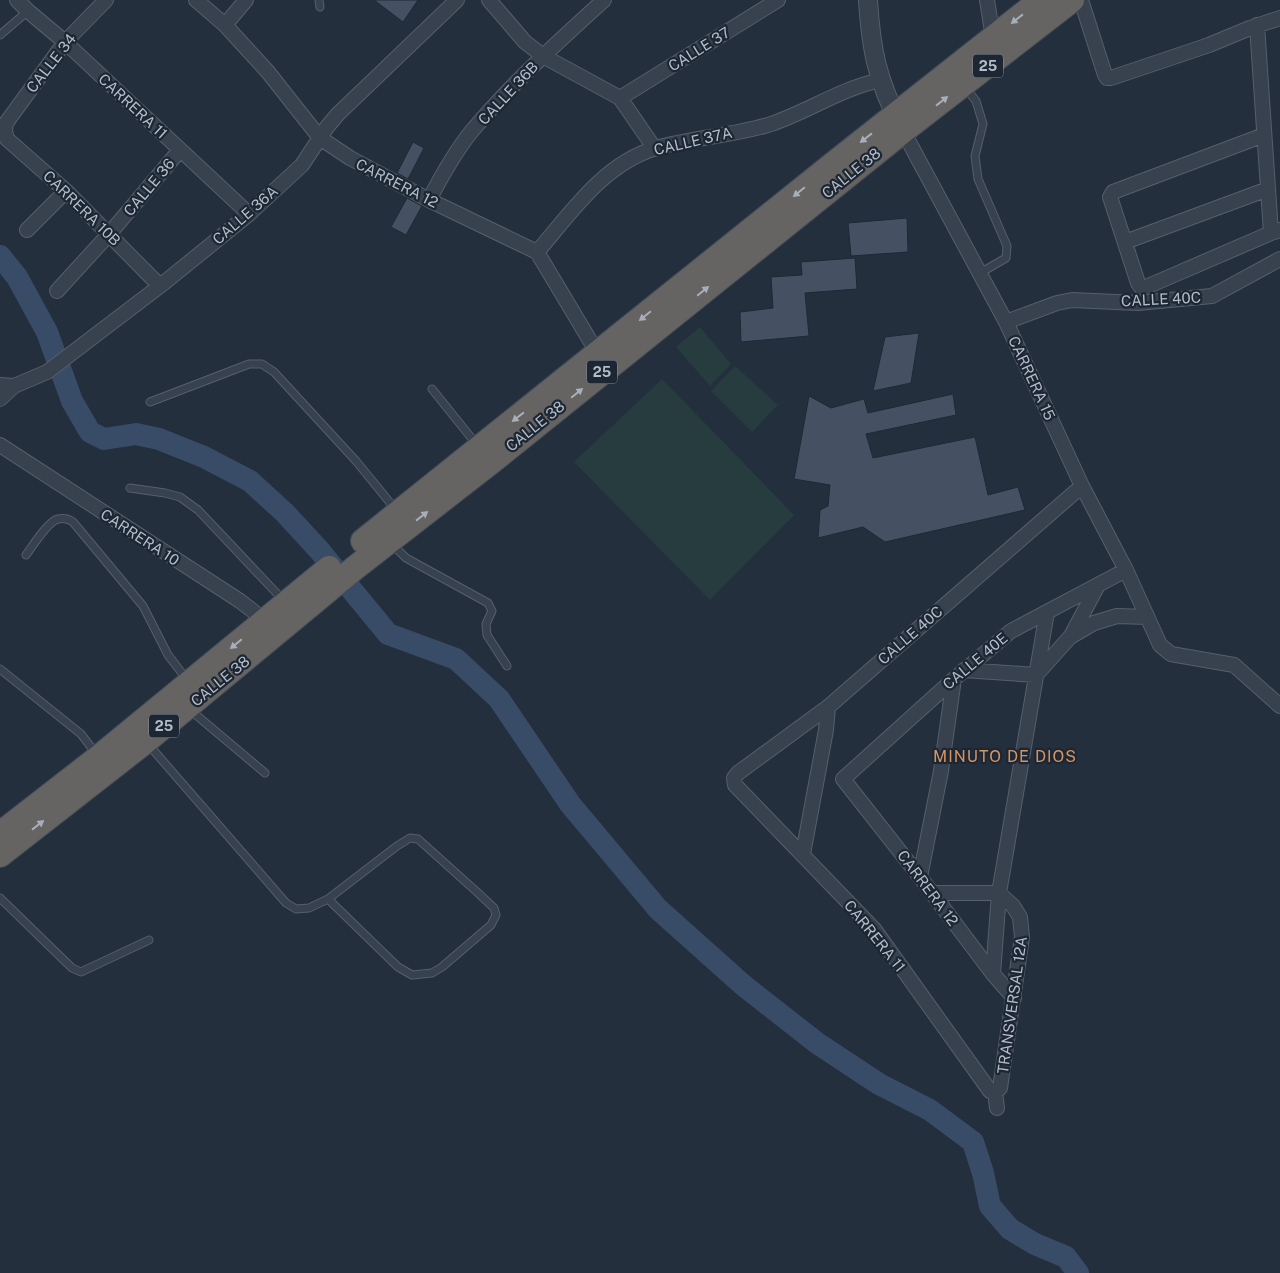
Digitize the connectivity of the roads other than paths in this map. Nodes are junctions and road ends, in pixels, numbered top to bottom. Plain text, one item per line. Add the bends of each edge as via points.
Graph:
1 (16, 0) edge
2 (106, 0) edge
3 (196, 0) edge
4 (246, 0) edge
5 (456, 0) edge
6 (489, 0) edge
7 (604, 0) edge
8 (778, 0) edge
9 (868, 0) edge
10 (987, 0) edge
11 (1041, 0) edge
12 (1072, 0) edge
13 (1081, 0) edge
14 (28, 11) junction
15 (1280, 18) edge
16 (225, 25) junction
17 (1257, 25) junction
18 (0, 35) edge
19 (994, 38) junction
20 (65, 42) junction
21 (543, 56) junction
22 (881, 80) junction
23 (963, 85) junction
24 (620, 98) junction
25 (899, 124) junction
26 (4, 131) joint
27 (1264, 135) junction
28 (320, 138) junction
29 (655, 149) junction
30 (180, 150) junction
31 (1268, 189) junction
32 (66, 191) junction
33 (428, 200) junction
34 (249, 214) junction
35 (27, 230) dead end
36 (1275, 232) edge
37 (110, 234) junction
38 (1125, 242) junction
39 (537, 252) junction
40 (1280, 259) edge
41 (980, 273) junction
42 (160, 286) junction
43 (57, 291) dead end
44 (1006, 322) junction
45 (598, 354) junction
46 (7, 385) edge
47 (432, 389) dead end
48 (0, 399) edge
49 (150, 402) dead end
50 (0, 445) edge
51 (485, 454) junction
52 (1082, 486) junction
53 (130, 488) dead end
54 (398, 513) junction
55 (389, 541) junction
56 (26, 555) dead end
57 (352, 560) junction
58 (1126, 570) junction
59 (1098, 585) junction
60 (292, 609) junction
61 (1047, 612) junction
62 (1148, 617) junction
63 (269, 629) junction
64 (1070, 637) junction
65 (507, 666) dead end
66 (0, 669) edge
67 (959, 674) junction
68 (1036, 674) junction
69 (189, 682) junction
70 (1280, 706) edge
71 (187, 707) junction
72 (828, 707) junction
73 (146, 741) junction
74 (99, 757) junction
75 (265, 773) dead end
76 (734, 778) joint
77 (843, 779) joint
78 (0, 834) edge
79 (803, 854) junction
80 (0, 855) edge
81 (920, 877) junction
82 (932, 893) junction
83 (999, 893) junction
84 (0, 898) edge
85 (328, 899) junction
86 (149, 940) dead end
87 (993, 974) junction
88 (1014, 998) junction
89 (995, 1092) junction
90 (997, 1108) dead end

1 - 14 street, CARRERA 11
2 - 20 street, CALLE 34
3 - 16 street, CARRERA 12
4 - 16 street
5 - 28 street, CALLE 36A via 338,114
6 - 21 street via 525,42
7 - 21 street, CALLE 36B
8 - 24 street, CALLE 37
9 - 22 street via 875,65
10 - 19 street
11 -> 19 highway, CALLE 38 / 25
12 - 23 highway, CALLE 38 / 25
13 - 17 street via 1107,78 1209,45
14 - 18 lane
14 - 20 street, CARRERA 11
15 - 17 street
16 - 28 street, CARRERA 12 via 268,72
17 - 27 street
19 - 25 highway, CALLE 38 / 25
20 - 26 street, CALLE 34 via 6,123
20 - 30 street, CARRERA 11
21 - 24 street
21 - 33 street, CALLE 36B via 470,133
22 - 25 street
22 - 29 street, CALLE 37A via 846,90 812,108 768,125
25 -> 23 highway, CALLE 38 / 25
23 - 41 lane via 976,102 983,124 975,156 978,178 1007,246 1006,258
24 - 29 street
25 - 41 street, CARRERA 15
25 -> 45 highway, CALLE 38 / 25 via 829,167
51 -> 25 highway, CALLE 38 / 25
26 - 32 street, CARRERA 10B via 8,139
27 - 31 street
27 - 38 street via 1112,192 1110,197
28 - 33 street, CARRERA 12
28 - 34 street, CALLE 36A via 302,165
29 - 39 street, CALLE 37A via 615,168
30 - 34 street, CARRERA 11
30 - 37 street, CALLE 36
31 - 36 street
31 - 38 street
32 - 35 street
32 - 37 street, CARRERA 10B
33 - 39 street, CARRERA 12
34 - 42 street, CALLE 36A
36 - 38 street via 1146,287 1138,283
37 - 42 street, CARRERA 10B
37 - 43 street, CALLE 36
39 - 45 street
40 - 44 street, CALLE 40C via 1212,296 1138,303 1072,300
41 - 44 street, CARRERA 15
42 - 46 street, CALLE 36A via 47,372
44 - 52 street, CARRERA 15
45 -> 51 highway, CALLE 38 / 25
46 - 48 street, CALLE 36A
47 - 51 lane
49 - 54 lane via 249,364 262,364 274,372 343,447
50 - 63 street, CARRERA 10 via 240,601
51 - 54 highway, CALLE 38 / 25
55 -> 51 highway, CALLE 38 / 25
52 - 58 street, CARRERA 15
52 - 72 street, CALLE 40C
53 - 60 lane via 165,493 198,510
54 - 57 highway, CALLE 38 / 25
55 - 57 highway, CALLE 38 / 25
55 - 65 lane via 406,558 488,603 492,611 486,624 487,635
56 - 69 lane via 51,522 57,519 73,522 143,606 168,656
57 - 60 highway, CALLE 38 / 25
58 - 59 street, CALLE 40E
58 - 62 street, CARRERA 15
59 - 61 street, CALLE 40E
59 - 64 street
60 - 63 highway, CALLE 38 / 25
61 - 67 street, CALLE 40E via 1011,631
61 - 68 street, TRANSVERSAL 12A
62 - 64 street via 1117,616 1094,623
62 - 70 street, CARRERA 15 via 1160,645 1171,654 1234,665
63 -> 69 highway, CALLE 38 / 25
63 - 71 highway, CALLE 38 / 25
64 - 68 street
66 - 74 lane via 81,734
67 - 68 street
67 - 77 street, CALLE 40E
67 - 81 street
68 - 83 street, TRANSVERSAL 12A
69 - 74 highway, CALLE 38 / 25
71 - 73 highway, CALLE 38 / 25
71 - 75 lane
72 - 76 street, CALLE 40C
72 - 79 street
80 -> 73 highway, CALLE 38 / 25
73 - 85 lane via 286,903 303,909
74 - 78 highway, CALLE 38 / 25
76 - 79 street, CARRERA 11 via 735,785
77 - 81 street, CARRERA 12
79 - 89 street, CARRERA 11 via 874,929 990,1091
81 - 82 street, CARRERA 12
82 - 83 street
82 - 87 street, CARRERA 12
83 - 87 street, TRANSVERSAL 12A
83 - 88 street, TRANSVERSAL 12A via 1013,906 1022,928
84 - 86 lane via 72,968 81,972
85 - 85 lane via 398,967 412,975 432,973 442,967 491,925 496,916 494,908 478,892 418,839 410,838
87 - 88 street, CARRERA 12
88 - 89 street, TRANSVERSAL 12A via 1000,1088
89 - 90 street

